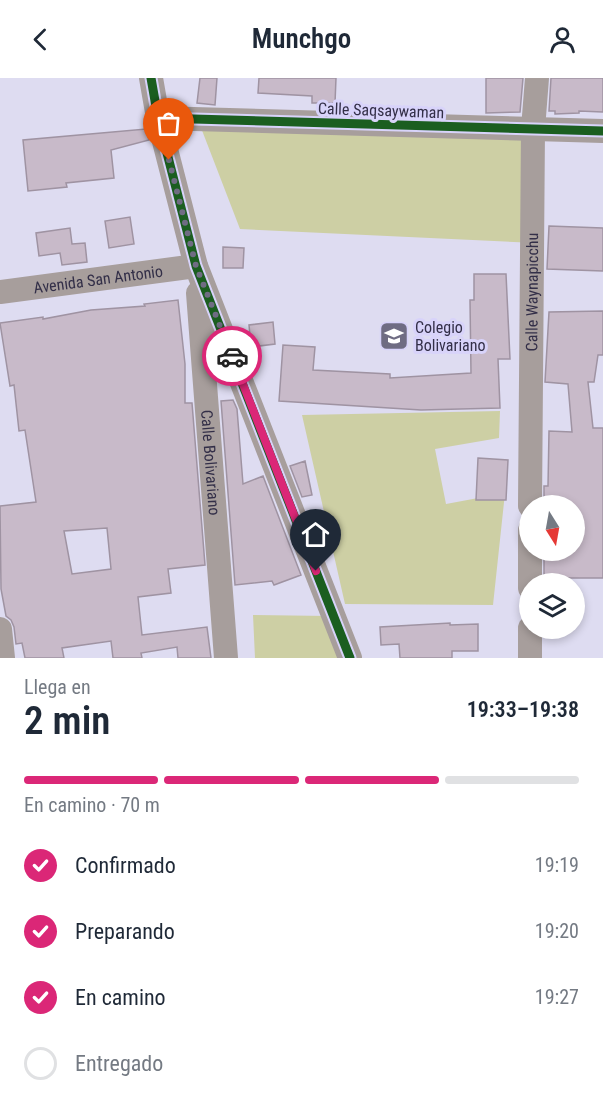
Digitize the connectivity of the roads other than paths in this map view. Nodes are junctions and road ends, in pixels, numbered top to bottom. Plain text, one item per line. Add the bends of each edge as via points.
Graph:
1 (151, 78) edge
2 (537, 78) edge
3 (158, 118) junction
4 (533, 129) junction
5 (603, 131) edge
6 (196, 266) junction
7 (0, 292) edge
8 (530, 495) edge
9 (0, 629) edge
10 (530, 639) edge
11 (3, 658) edge
12 (226, 658) edge
13 (350, 658) edge
14 (530, 658) edge

1 - 3 street
2 - 4 street, Calle Waynapicchu
3 - 4 street, Calle Saqsaywaman
3 - 6 street
4 - 5 street, Calle Saqsaywaman
4 - 8 street, Calle Waynapicchu
6 - 7 street, Avenida San Antonio
6 - 12 street, Calle Bolivariano
6 - 13 street
9 - 11 street
10 - 14 street

